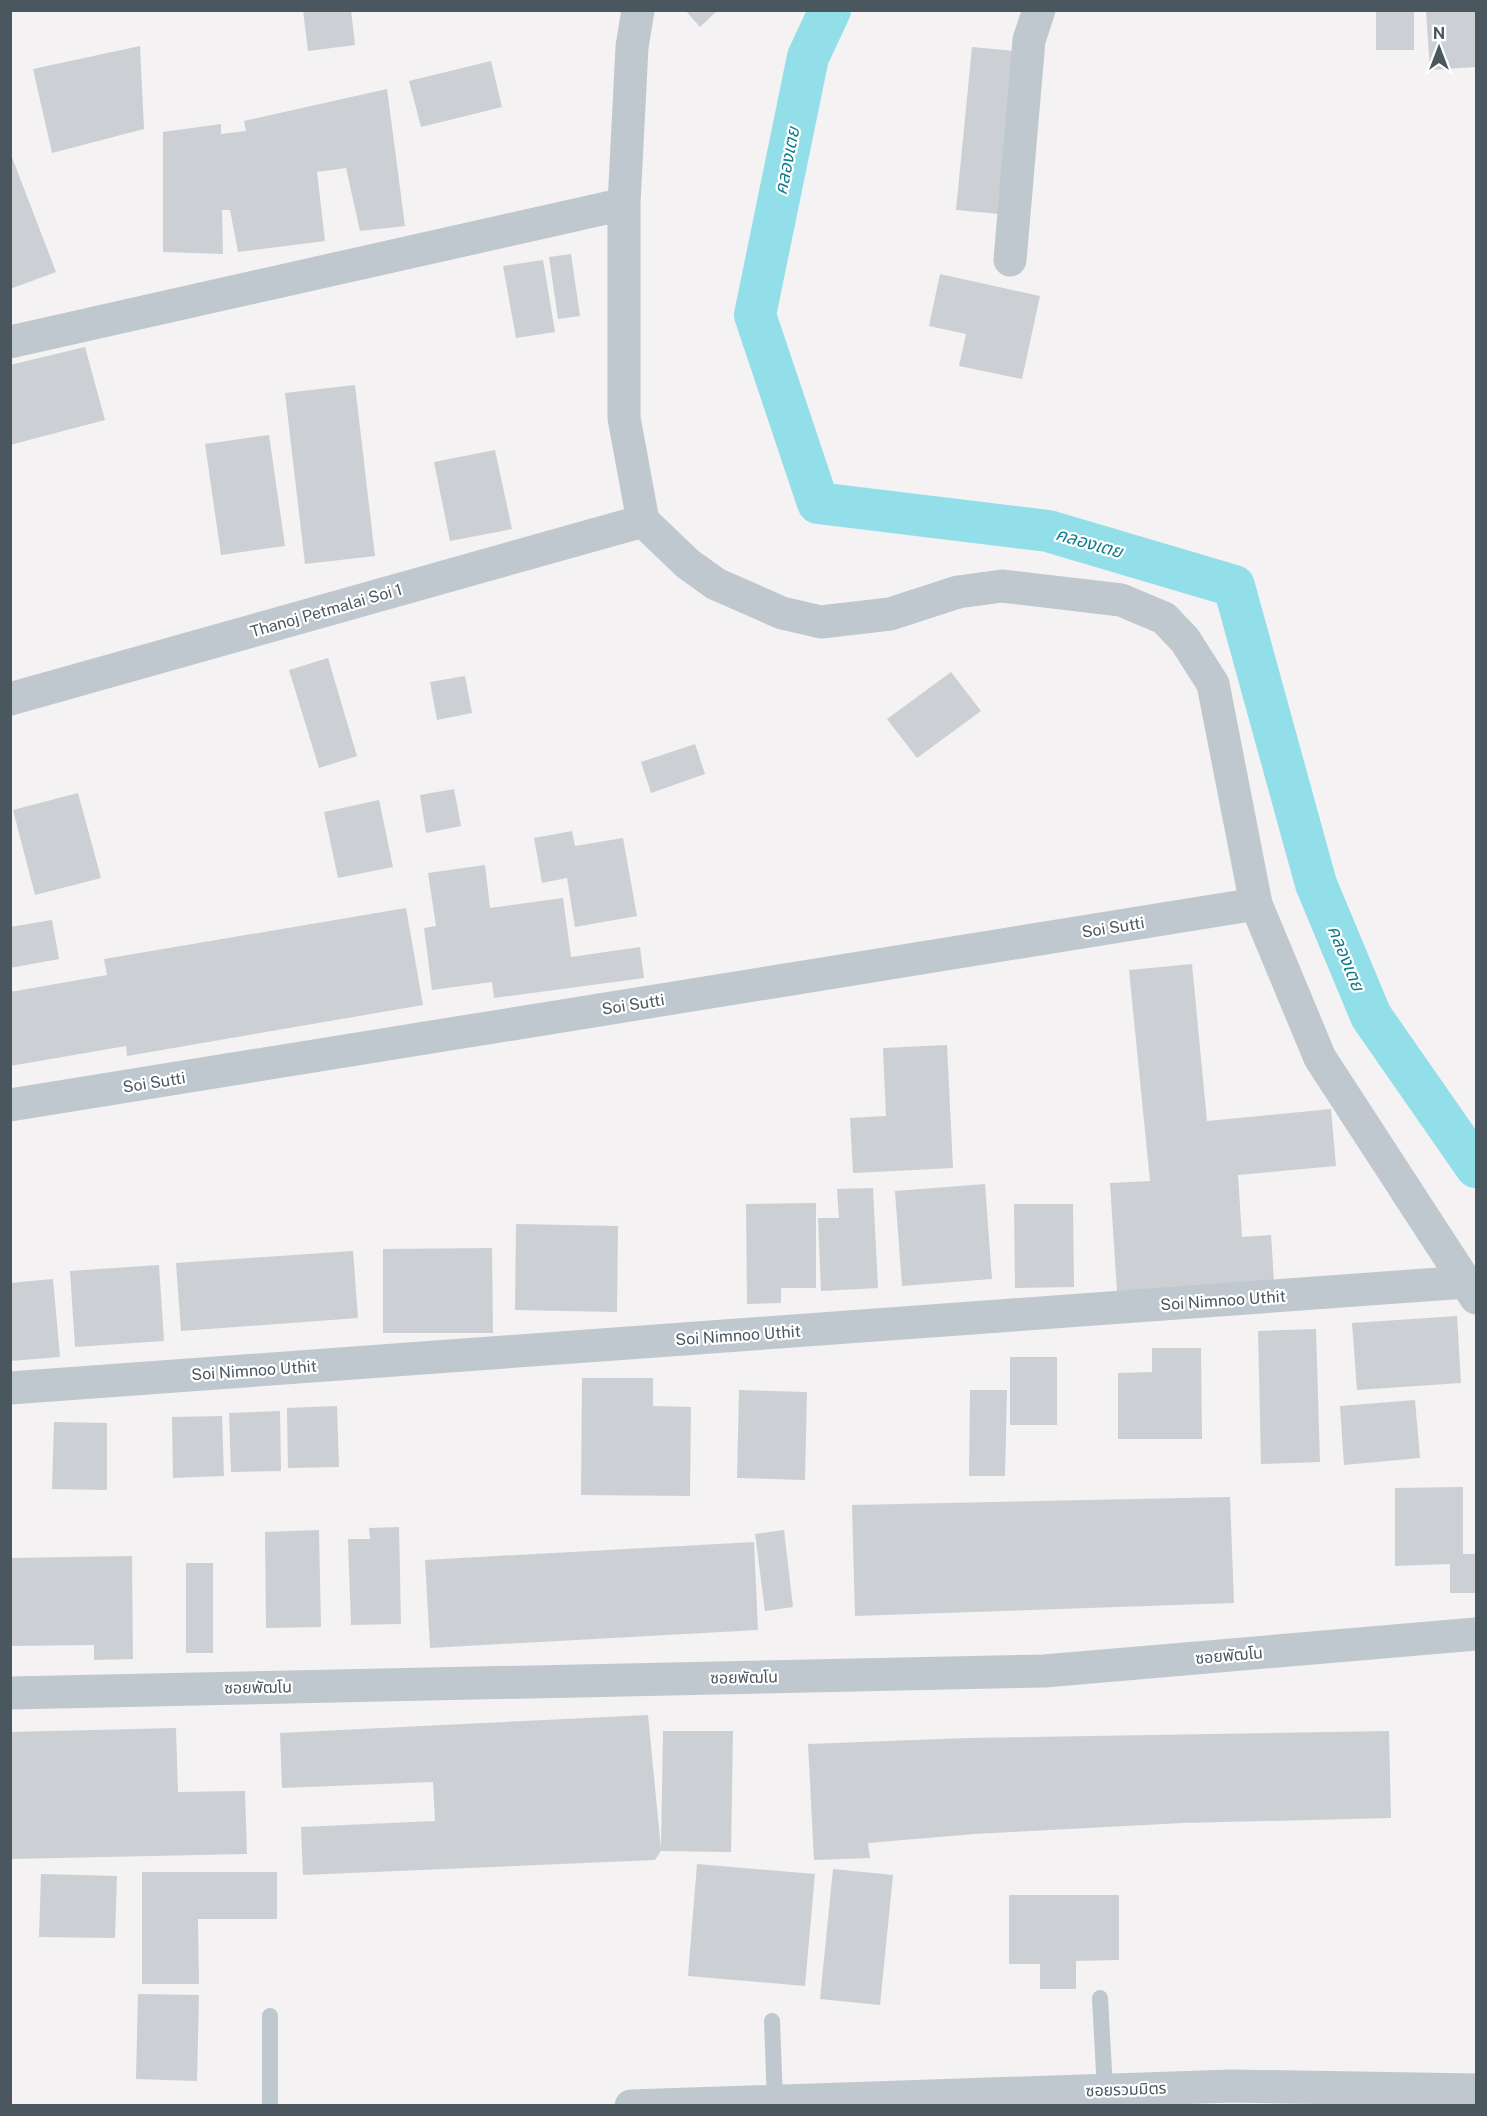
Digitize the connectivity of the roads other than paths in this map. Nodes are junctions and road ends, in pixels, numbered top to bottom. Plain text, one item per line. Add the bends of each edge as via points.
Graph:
1 (638, 10) edge
2 (1039, 10) edge
3 (624, 204) junction
4 (1010, 260) dead end
5 (10, 342) edge
6 (643, 521) junction
7 (10, 699) edge
8 (1256, 904) junction
9 (10, 1105) edge
10 (1471, 1290) edge
11 (10, 1388) edge
12 (1476, 1634) edge
13 (10, 1693) edge
14 (1100, 1998) dead end
15 (270, 2016) dead end
16 (772, 2021) dead end
17 (1105, 2090) junction
18 (1476, 2090) edge
19 (775, 2101) junction
20 (270, 2106) edge
21 (632, 2106) edge

1 - 3 street via 632,46
2 - 4 street via 1029,40
3 - 5 street
3 - 6 street via 624,418
6 - 7 street, Thanoj Petmalai Soi 1
6 - 8 street via 688,564 716,584 782,613 821,622 890,614 958,592 1002,586 1121,600 1164,618 1185,640 1214,684
8 - 9 street, Soi Sutti
8 - 10 street via 1320,1058
10 - 11 street, Soi Nimnoo Uthit
12 - 13 street, ซอยพัฒโน via 1044,1671
14 - 17 lane
15 - 20 lane
16 - 19 lane
17 - 18 street, ซอยรวมมิตร via 1232,2086
17 - 19 street, ซอยรวมมิตร
19 - 21 street, ซอยรวมมิตร

